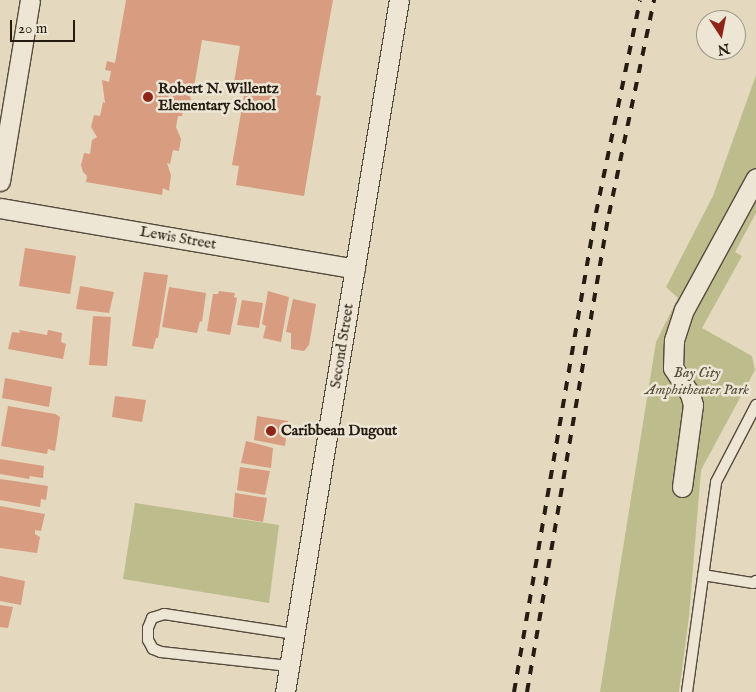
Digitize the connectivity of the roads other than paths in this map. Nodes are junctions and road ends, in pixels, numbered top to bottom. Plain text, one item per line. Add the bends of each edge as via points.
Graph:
1 (30, 0) edge
2 (399, 0) edge
3 (756, 178) edge
4 (0, 181) edge
5 (0, 208) edge
6 (355, 269) junction
7 (756, 406) edge
8 (682, 487) dead end
9 (703, 575) junction
10 (755, 584) edge
11 (294, 634) junction
12 (289, 666) junction
13 (284, 692) edge
14 (687, 692) edge

1 - 4 street
2 - 6 street, Second Street
3 - 8 street via 684,310 674,340 673,368 694,405
5 - 6 street, Lewis Street
6 - 11 street, Second Street
7 - 9 lane via 716,482
9 - 10 lane
9 - 14 lane
11 - 12 street, Second Street
11 - 12 lane via 164,614 152,618 148,628 148,640 153,649 161,652
12 - 13 street, Second Street

